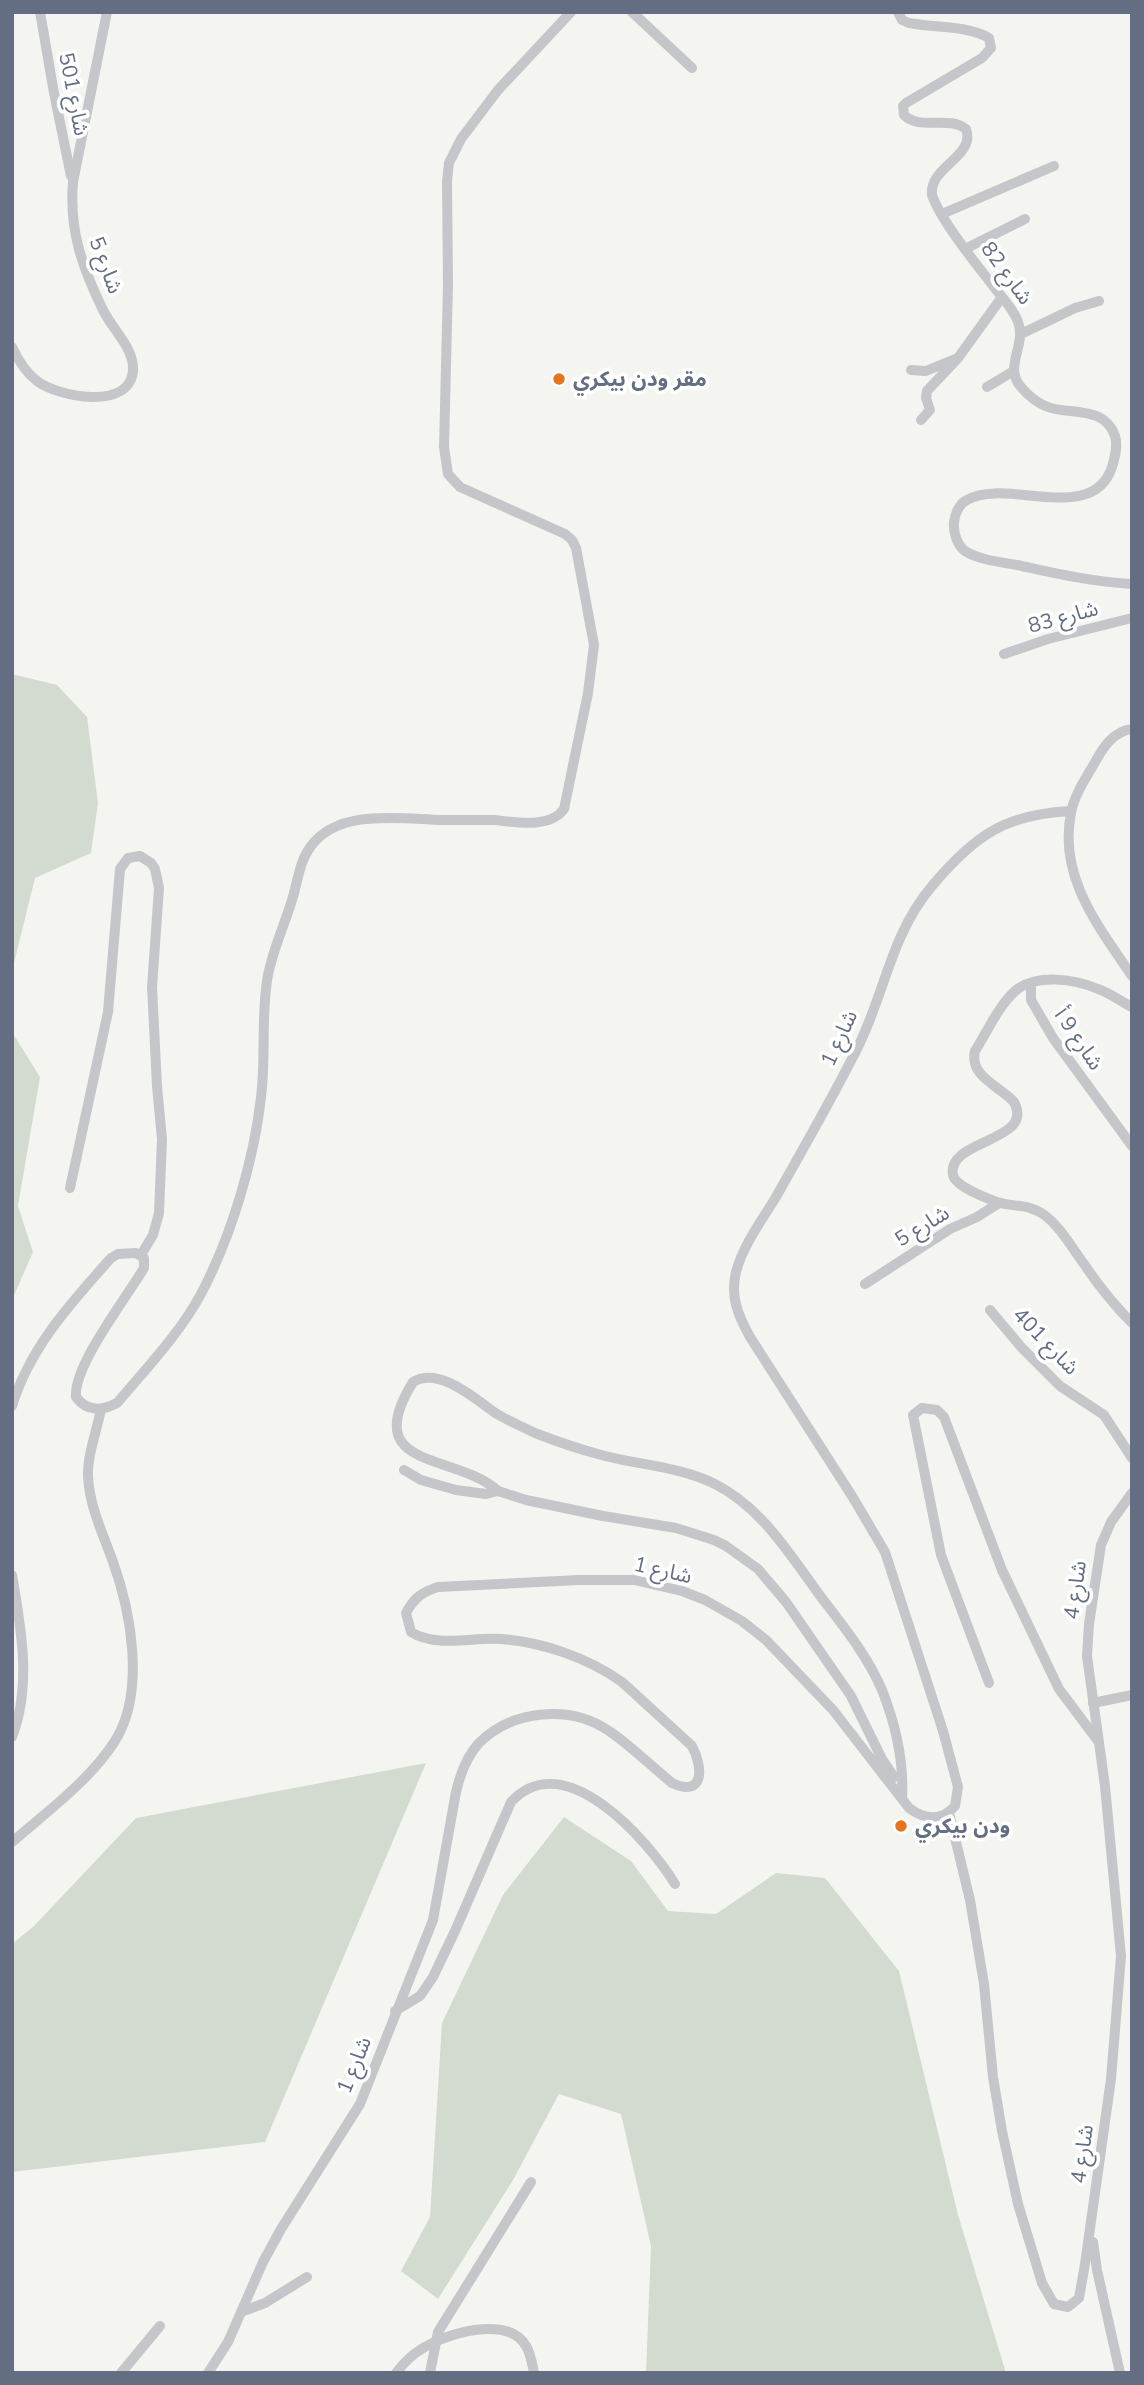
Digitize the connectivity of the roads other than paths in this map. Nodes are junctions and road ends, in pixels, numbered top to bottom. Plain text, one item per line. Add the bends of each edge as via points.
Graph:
1 (40, 12) edge
2 (107, 12) edge
3 (571, 12) edge
4 (632, 12) edge
5 (898, 12) edge
6 (692, 68) dead end
7 (1054, 166) dead end
8 (73, 182) junction
9 (942, 214) junction
10 (1025, 219) dead end
11 (965, 249) junction
12 (1002, 297) junction
13 (1098, 301) dead end
14 (1021, 334) junction
15 (12, 347) edge
16 (958, 358) junction
17 (911, 370) dead end
18 (1012, 372) junction
19 (987, 387) dead end
20 (921, 420) dead end
21 (1132, 584) edge
22 (1132, 618) edge
23 (1004, 654) dead end
24 (1132, 729) edge
25 (1071, 811) junction
26 (1132, 976) edge
27 (1031, 983) junction
28 (1132, 1007) edge
29 (1132, 1146) edge
30 (70, 1188) dead end
31 (999, 1203) junction
32 (141, 1255) junction
33 (865, 1284) dead end
34 (990, 1310) dead end
35 (1132, 1323) edge
36 (12, 1406) edge
37 (101, 1409) junction
38 (1132, 1458) edge
39 (404, 1470) dead end
40 (498, 1491) junction
41 (1132, 1493) edge
42 (12, 1575) edge
43 (989, 1683) dead end
44 (1132, 1695) edge
45 (1093, 1703) junction
46 (12, 1737) edge
47 (1099, 1744) junction
48 (902, 1793) junction
49 (949, 1813) junction
50 (12, 1842) edge
51 (675, 1884) dead end
52 (395, 2011) junction
53 (531, 2182) dead end
54 (1091, 2228) junction
55 (307, 2277) dead end
56 (241, 2312) junction
57 (160, 2326) dead end
58 (435, 2343) junction
59 (121, 2373) edge
60 (208, 2373) edge
61 (396, 2373) edge
62 (430, 2373) edge
63 (534, 2373) edge
64 (1120, 2373) edge

1 - 8 street, شارع 501
2 - 8 street, شارع 5
3 - 37 street via 498,90 449,163 444,447 448,474 460,487 565,534 576,548 594,645 564,809 553,820 520,822 356,821 333,828 311,846 296,877 269,967 259,1114 226,1236 200,1296 173,1334 117,1403
4 - 6 street
5 - 9 street, شارع 82 via 909,23 981,34 991,43 982,58 903,106 911,121 958,124 967,129 965,148 931,186
7 - 9 street
8 - 15 street, شارع 5 via 78,252 104,312 132,358 133,373 127,386 115,395 63,393 37,381
9 - 11 street, شارع 82
10 - 11 street
11 - 12 street, شارع 82
12 - 14 street, شارع 82
12 - 16 street
13 - 14 street
14 - 18 street, شارع 82
16 - 17 street via 926,371
16 - 20 street via 927,391 930,410
18 - 19 street
18 - 21 street via 1020,386 1043,405 1091,413 1105,421 1116,446 1111,471 1101,485 1084,495 993,494 964,501 954,522 960,546 972,554 1044,571
22 - 23 street, شارع 83
24 - 25 street via 1115,735 1104,748
25 - 26 street via 1070,853 1080,894
25 - 49 street, شارع 1 via 1041,812 991,831 953,863 916,907 894,947 856,1051 740,1259 733,1287 737,1312 750,1337 885,1552 958,1787 955,1807
27 - 28 street via 1061,980 1088,985
27 - 29 street, شارع 9 أ via 1031,1000 1053,1038
27 - 31 street via 1006,1002 973,1060 979,1072 1014,1102 1018,1116 1009,1128 963,1153 953,1166 957,1183
30 - 32 street via 108,1012 120,869 128,858 140,856 155,869 159,888 152,987 162,1139 159,1213
31 - 33 street, شارع 5
31 - 35 street via 1042,1213
32 - 36 street via 128,1252 111,1258 60,1316 35,1353
32 - 37 street via 144,1268 95,1345 76,1387 80,1403
34 - 38 street, شارع 401 via 1060,1386 1104,1415
37 - 50 street via 88,1477 129,1624 130,1698 114,1742 92,1769
39 - 40 street via 456,1490
40 - 48 street via 696,1533 742,1557 772,1584 836,1672
40 - 48 street via 480,1477 426,1459 400,1442 399,1416 413,1382 422,1378 448,1381 537,1433 606,1456 678,1470 711,1482 741,1501 787,1550 869,1663 892,1720
41 - 45 street, شارع 4 via 1105,1533 1093,1585 1087,1656
42 - 46 street via 23,1674
43 - 47 street via 941,1555 913,1415 922,1408 937,1410 944,1417 1002,1570 1059,1689
44 - 45 street
45 - 47 street, شارع 4
47 - 54 street, شارع 4 via 1121,1956 1111,2079
48 - 49 street, شارع 1 via 909,1808 923,1816
48 - 52 street, شارع 1 via 833,1710 766,1640 705,1600 663,1586 621,1580 428,1590 406,1613 411,1632 439,1641 524,1642 595,1666 622,1682 692,1746 701,1769 696,1782 681,1787 608,1730 561,1714 512,1720 487,1736 468,1757 461,1774 433,1920
49 - 54 street, شارع 4 via 984,1984 1002,2132 1018,2204 1042,2283 1054,2304 1068,2307 1079,2298
51 - 52 street via 655,1856 598,1801 582,1791 549,1783 527,1787 511,1802 433,1977 420,1996
52 - 56 street, شارع 1 via 360,2104 281,2229
53 - 58 street
54 - 64 street
55 - 56 street
56 - 60 street, شارع 1
57 - 59 street
58 - 61 street via 408,2359
58 - 62 street
58 - 63 street via 476,2330 505,2331 526,2345

